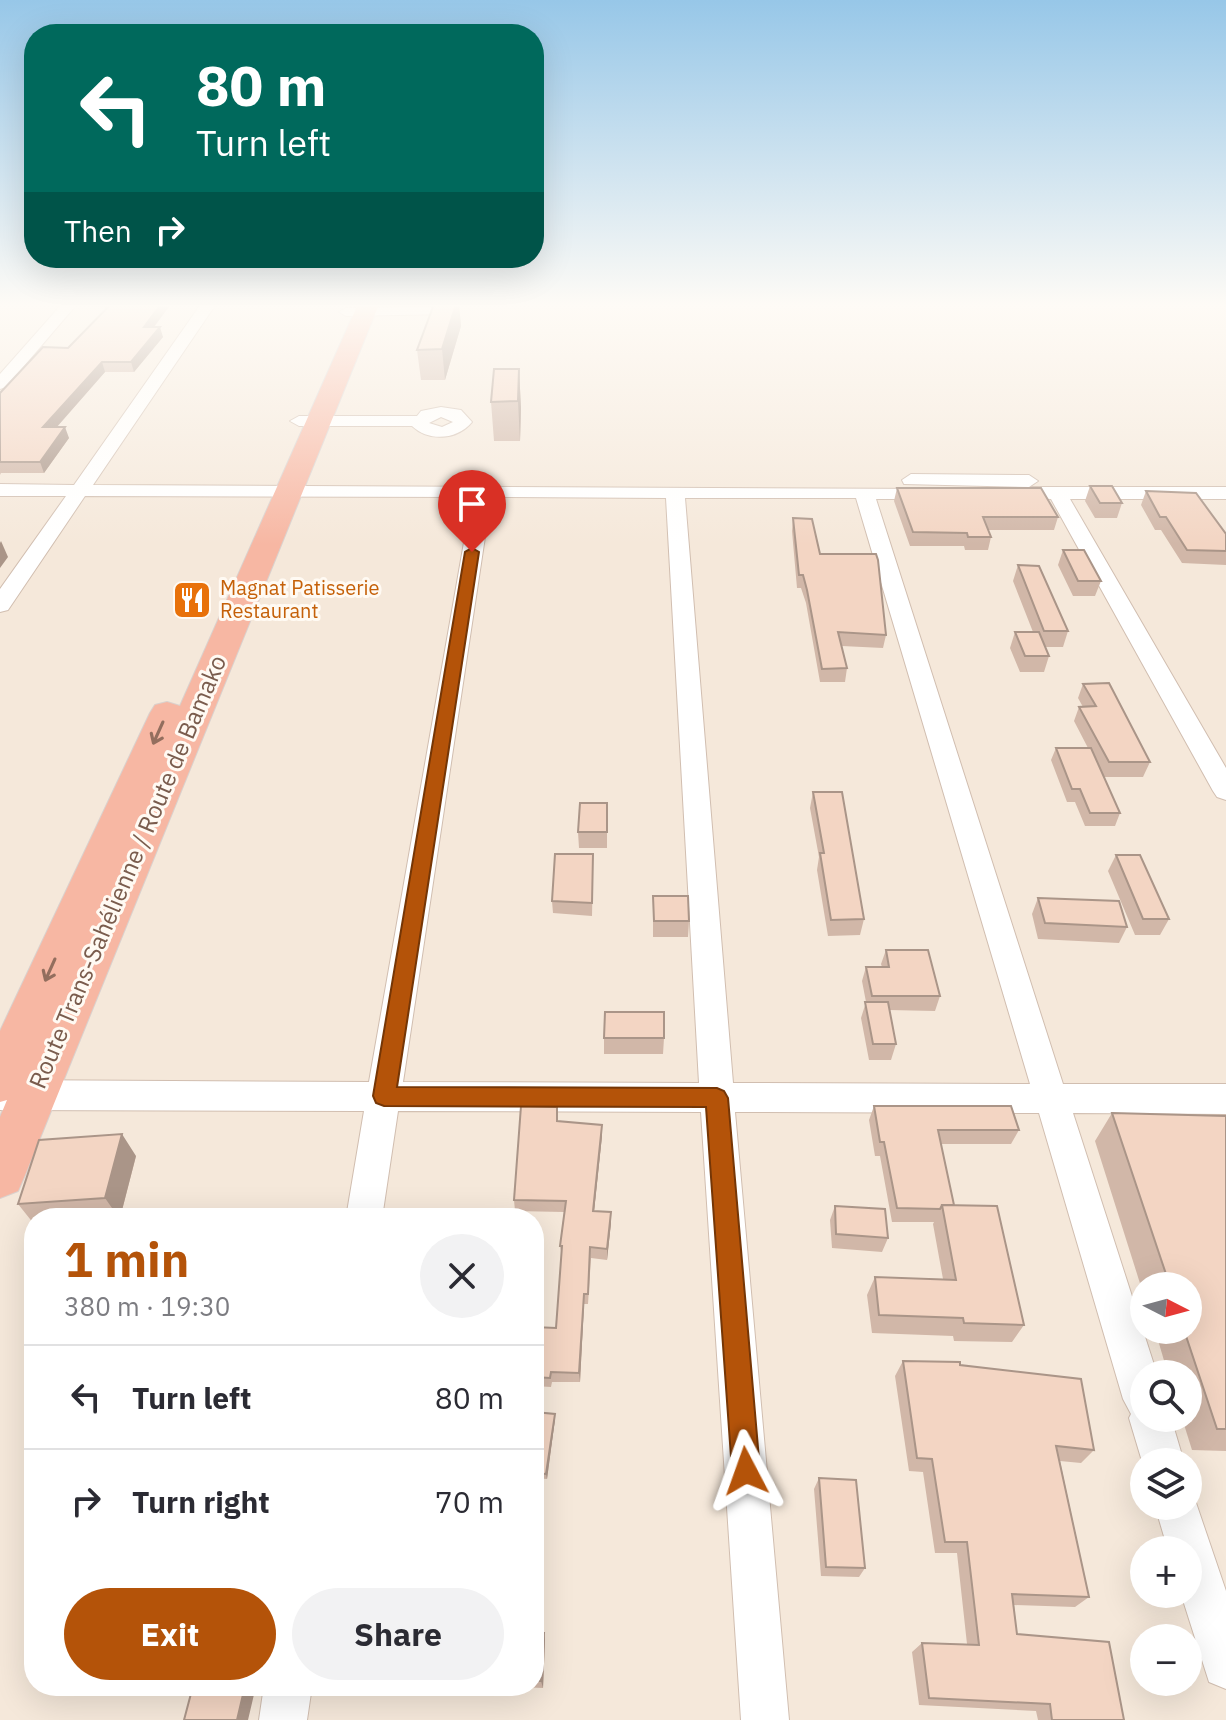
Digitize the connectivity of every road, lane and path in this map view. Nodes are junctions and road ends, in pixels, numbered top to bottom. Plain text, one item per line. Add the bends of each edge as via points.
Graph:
1 (153, 384) edge
2 (324, 384) edge
3 (308, 421) junction
4 (419, 421) dead end
5 (1226, 481) edge
6 (281, 485) junction
7 (0, 490) edge
8 (79, 491) junction
9 (482, 492) junction
10 (675, 492) junction
11 (864, 492) junction
12 (1057, 493) junction
13 (1226, 493) edge
14 (0, 605) edge
15 (1226, 791) edge
16 (0, 1082) edge
17 (17, 1095) edge
18 (384, 1096) junction
19 (717, 1098) junction
20 (1051, 1099) junction
21 (1226, 1099) edge
22 (0, 1175) edge
23 (366, 1208) edge
24 (1132, 1360) edge
25 (1181, 1520) edge
26 (1226, 1665) edge
27 (287, 1696) edge
28 (283, 1720) edge
29 (765, 1720) edge

1 - 8 street
2 - 3 highway, Route Trans-Sahélienne / Route de Bamako
3 - 4 street
3 - 6 highway, Route Trans-Sahélienne / Route de Bamako
5 - 6 street
6 - 8 street
6 - 9 street
6 -> 16 highway, Route Trans-Sahélienne / Route de Bamako
6 - 17 highway, Route Trans-Sahélienne / Route de Bamako
7 - 8 street
8 - 14 street
9 - 10 street
9 - 18 street
10 - 11 street
10 - 19 street
11 - 12 street
11 - 20 street
12 - 13 street
12 - 15 street
17 - 18 street
17 - 22 highway, Route Trans-Sahélienne / Route de Bamako
18 - 19 street
18 - 23 street
19 - 20 street
19 - 29 street
20 - 21 street
20 - 24 street
25 - 26 street
27 - 28 street

